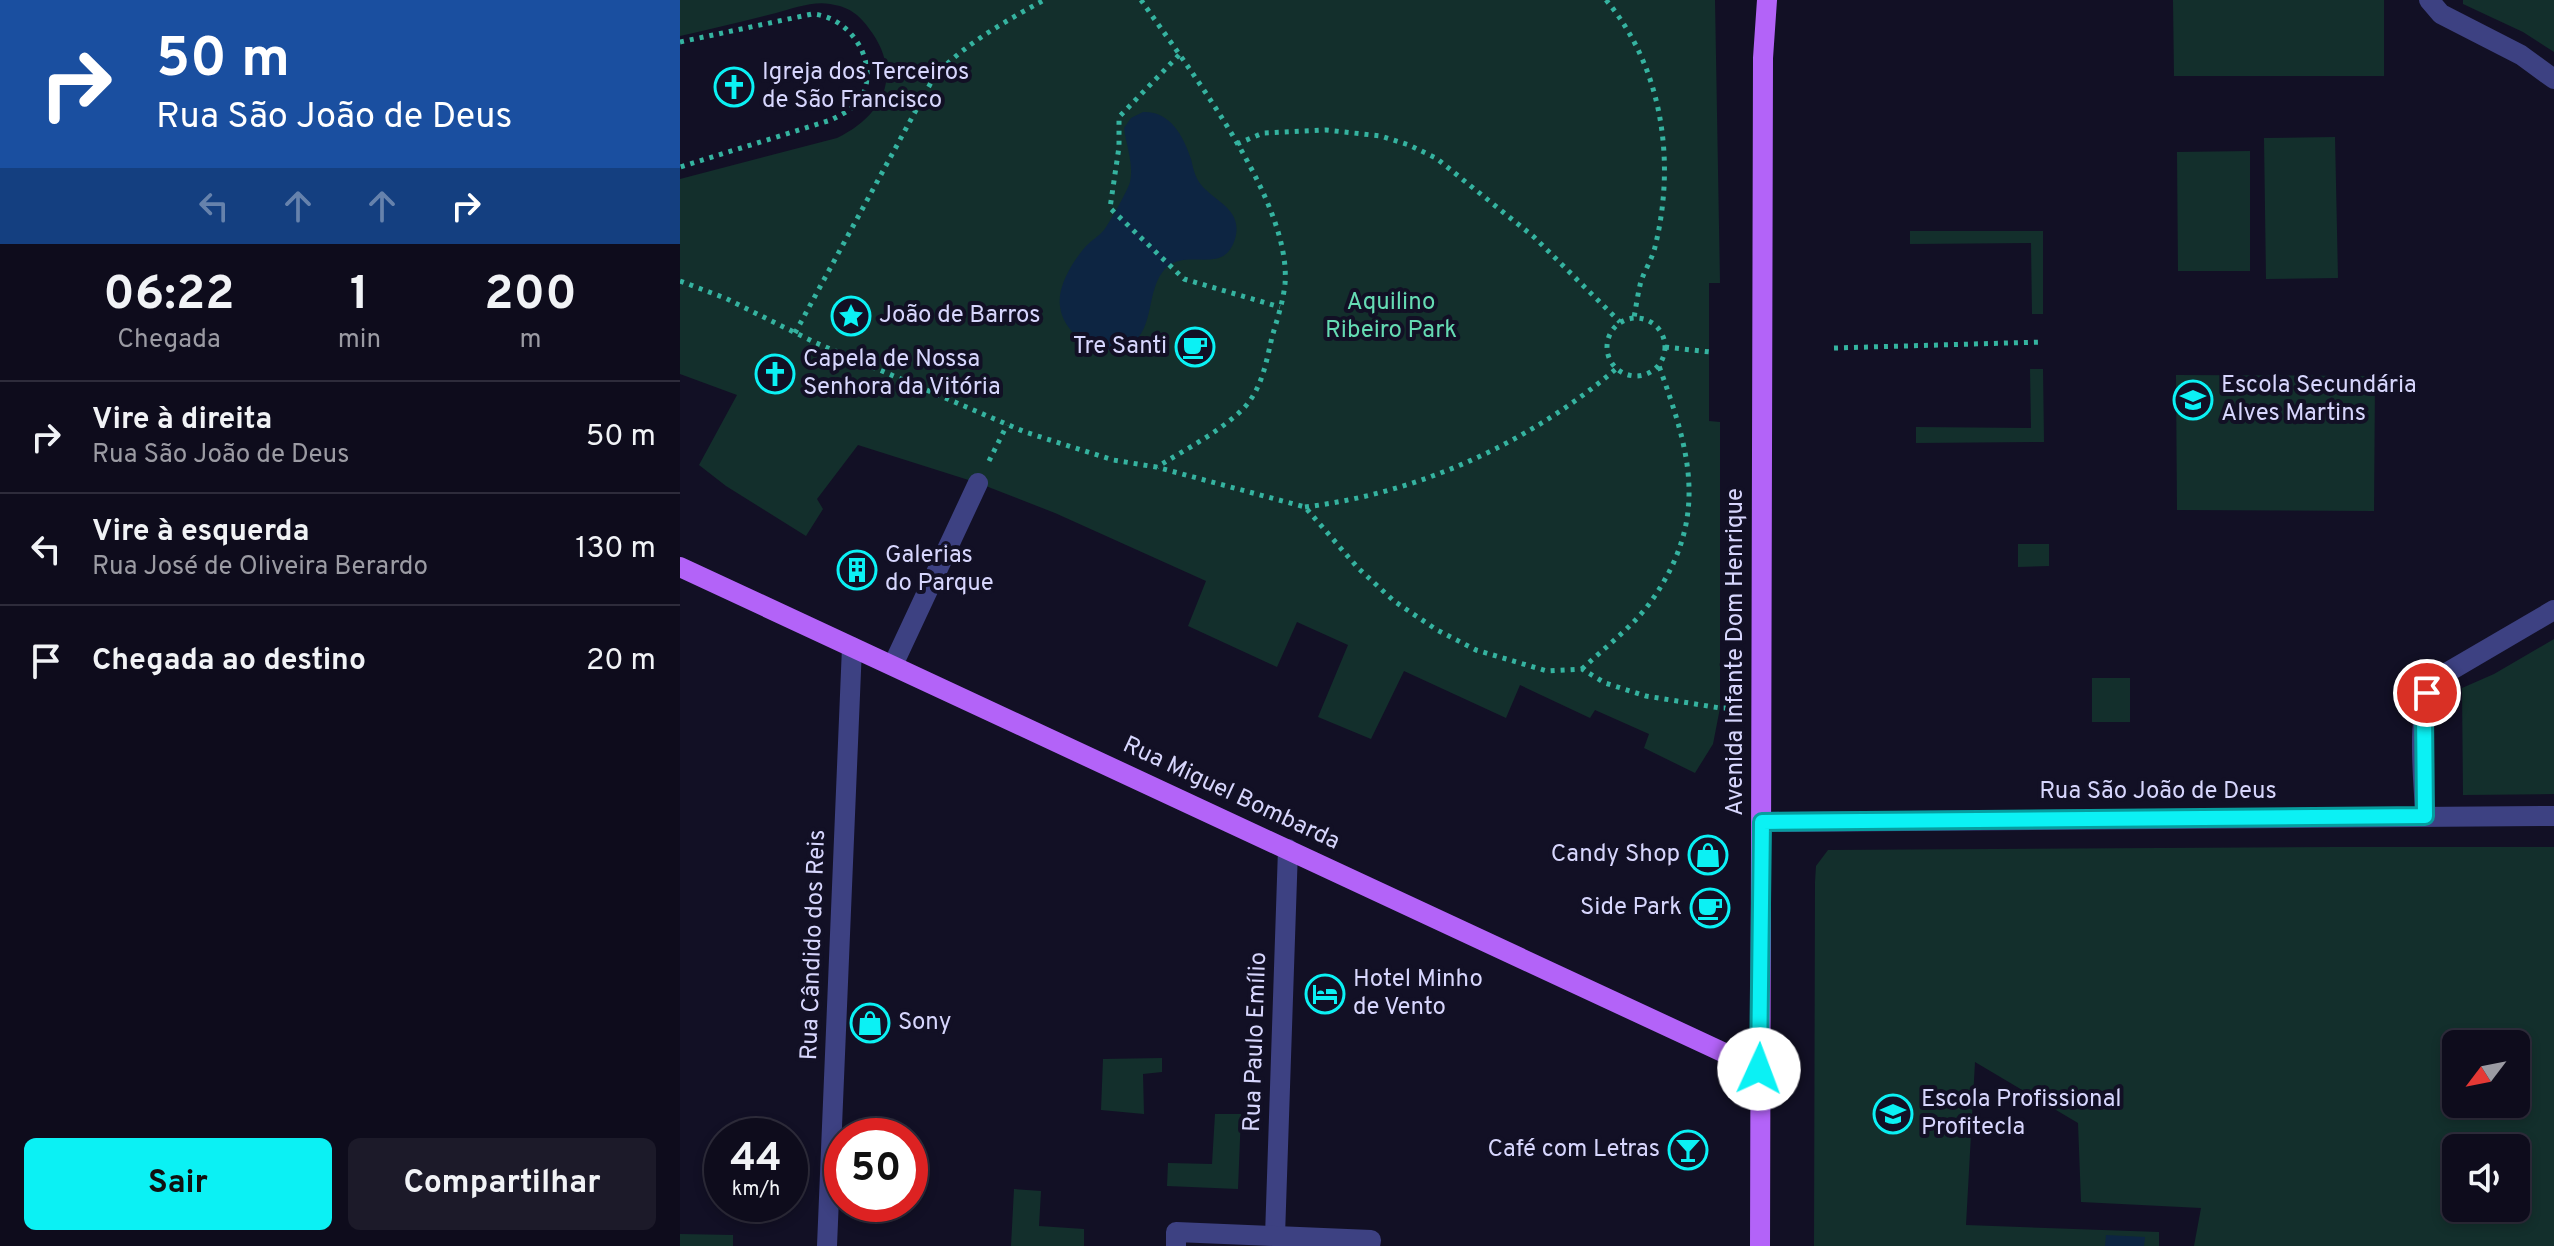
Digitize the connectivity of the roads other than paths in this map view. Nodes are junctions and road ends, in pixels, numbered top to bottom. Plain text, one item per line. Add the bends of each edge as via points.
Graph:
1 (1757, 0) edge
2 (1767, 0) edge
3 (2429, 0) edge
4 (1763, 58) junction
5 (2554, 79) edge
6 (978, 483) road end
7 (680, 567) edge
8 (2554, 610) edge
9 (852, 647) junction
10 (893, 665) junction
11 (2425, 816) junction
12 (2554, 816) edge
13 (1762, 822) junction
14 (1288, 849) junction
15 (1759, 1069) junction
16 (1275, 1236) junction
17 (827, 1246) edge
18 (1176, 1246) edge
19 (1370, 1246) edge
20 (1760, 1246) edge

1 - 4 main road, Avenida Infante Dom Henrique
2 - 4 main road, Avenida Infante Dom Henrique
3 - 5 street via 2441,14 2521,55
4 - 13 main road, Avenida Infante Dom Henrique
6 - 10 street
7 - 9 main road, Rua Miguel Bombarda
8 - 11 street via 2436,679 2427,693
9 - 10 main road, Rua Miguel Bombarda
9 - 17 street, Rua Cândido dos Reis
10 - 14 main road, Rua Miguel Bombarda
11 - 12 street, Rua São João de Deus
11 - 13 street, Rua São João de Deus
13 - 15 main road, Avenida Infante Dom Henrique
14 - 15 main road, Rua Miguel Bombarda
14 - 16 street, Rua Paulo Emílio
15 - 20 main road, Avenida Infante Dom Henrique
16 - 18 street via 1176,1232
16 - 19 street via 1371,1240

